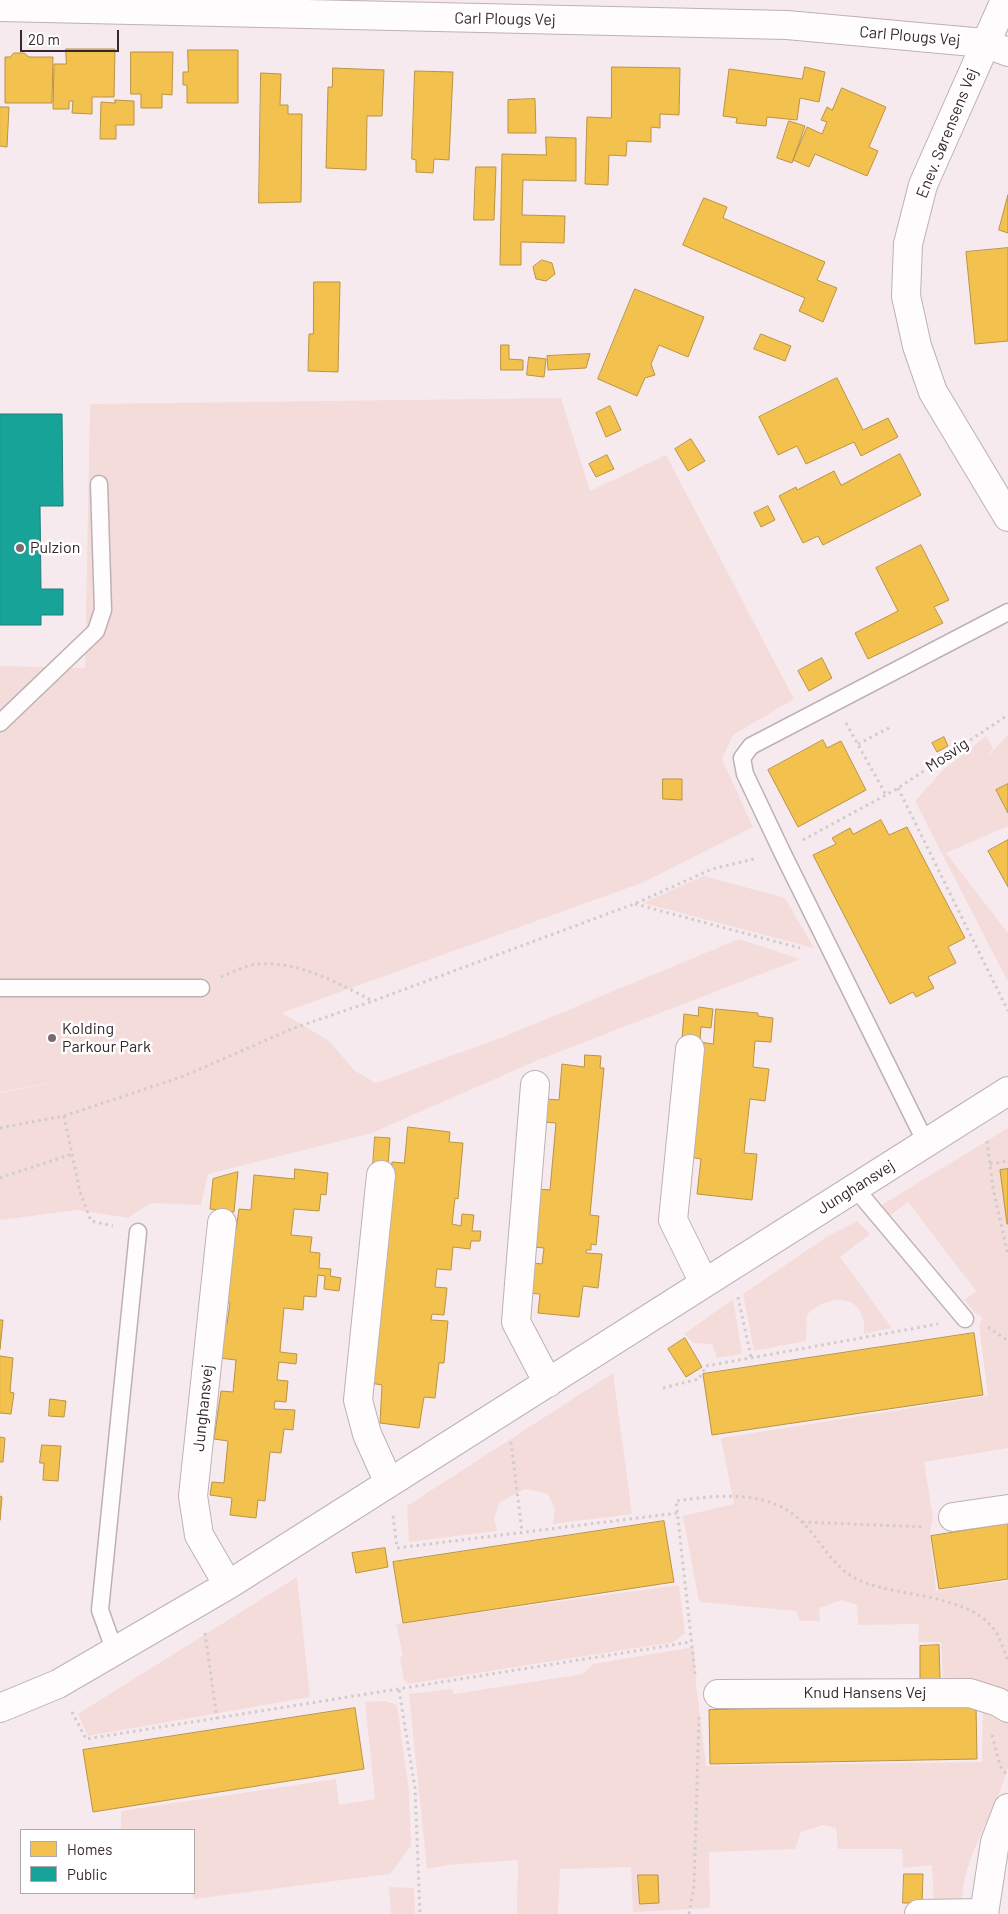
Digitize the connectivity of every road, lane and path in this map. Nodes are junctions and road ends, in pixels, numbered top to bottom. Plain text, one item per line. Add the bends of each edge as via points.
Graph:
1 (1005, 0) edge
2 (0, 7) edge
3 (996, 47) edge
4 (99, 484) dead end
5 (1008, 517) edge
6 (1008, 612) edge
7 (834, 702) junction
8 (1008, 715) edge
9 (0, 724) edge
10 (891, 727) dead end
11 (858, 744) junction
12 (898, 788) junction
13 (886, 795) junction
14 (782, 852) junction
15 (634, 904) junction
16 (832, 956) junction
17 (0, 988) edge
18 (201, 988) joint
19 (373, 1001) junction
20 (1008, 1011) edge
21 (690, 1048) dead end
22 (534, 1085) dead end
23 (1008, 1090) edge
24 (983, 1106) junction
25 (64, 1116) junction
26 (0, 1128) edge
27 (926, 1142) junction
28 (72, 1154) junction
29 (1008, 1161) edge
30 (990, 1164) junction
31 (381, 1175) dead end
32 (0, 1178) edge
33 (855, 1188) junction
34 (222, 1223) dead end
35 (138, 1232) joint
36 (1008, 1256) edge
37 (732, 1266) junction
38 (704, 1283) junction
39 (965, 1319) junction
40 (1008, 1341) edge
41 (751, 1358) junction
42 (548, 1382) junction
43 (663, 1388) dead end
44 (496, 1415) junction
45 (389, 1483) junction
46 (1008, 1509) edge
47 (678, 1513) junction
48 (953, 1517) joint
49 (802, 1522) junction
50 (522, 1532) junction
51 (228, 1585) junction
52 (200, 1601) junction
53 (691, 1642) junction
54 (114, 1652) junction
55 (1008, 1660) edge
56 (695, 1676) dead end
57 (58, 1684) junction
58 (399, 1690) junction
59 (709, 1703) joint
60 (0, 1708) edge
61 (1008, 1708) edge
62 (217, 1719) junction
63 (1008, 1808) edge
64 (984, 1913) edge
65 (420, 1914) edge
66 (689, 1914) edge
67 (919, 1914) edge

1 - 3 street, Enev. Sørensens Vej
2 - 3 street, Carl Plougs Vej via 787,25
3 - 5 street, Enev. Sørensens Vej via 923,185 908,244 906,296 916,346 933,392
4 - 9 lane via 103,610 96,631
6 - 7 lane
7 - 11 path
7 - 14 lane via 751,746 742,758 745,774
8 - 12 path, Mosvig
10 - 11 path
11 - 13 path
12 - 13 path, Mosvig
12 - 20 path
13 - 14 path, Mosvig
14 - 15 path, Mosvig via 712,869
14 - 16 lane
15 - 16 path
15 - 19 path, Mosvig
16 - 27 lane
17 - 18 lane
18 - 19 path via 222,976 257,964 288,965 329,979
19 - 25 path, Mosvig via 294,1028 184,1076
21 - 38 street via 674,1220
22 - 42 street via 516,1322
23 - 24 street, Junghansvej
24 - 27 street, Junghansvej
24 - 30 path
25 - 26 path, Mosvig
25 - 28 path
27 - 33 street, Junghansvej
28 - 32 path
28 - 35 path via 80,1192 91,1221
29 - 30 path
30 - 36 path
31 - 45 street via 358,1400 368,1434
33 - 37 street, Junghansvej
33 - 39 lane
34 - 51 street, Junghansvej via 193,1496 199,1535
35 - 54 lane via 100,1610
37 - 38 street, Junghansvej
37 - 41 path
38 - 42 street, Junghansvej
39 - 40 path via 974,1317
39 - 41 path
41 - 43 path via 706,1366 699,1379
42 - 44 street, Junghansvej
44 - 45 street, Junghansvej
44 - 50 path via 511,1439
45 - 50 path via 397,1548
45 - 51 street, Junghansvej
46 - 48 street
47 - 49 path via 676,1501 708,1496 746,1496 784,1508
47 - 50 path
47 - 53 path
48 - 49 path via 925,1527
49 - 55 path via 830,1559 859,1580 885,1589 931,1597 976,1614 996,1631
51 - 52 street, Junghansvej
52 - 54 street, Junghansvej
52 - 62 path
53 - 56 path
53 - 58 path
54 - 57 street, Junghansvej
57 - 60 street, Junghansvej
57 - 62 path via 86,1739
58 - 62 path
58 - 65 path via 415,1788
59 - 61 street, Knud Hansens Vej via 970,1693
59 - 66 path
63 - 64 street via 995,1842
64 - 67 street

